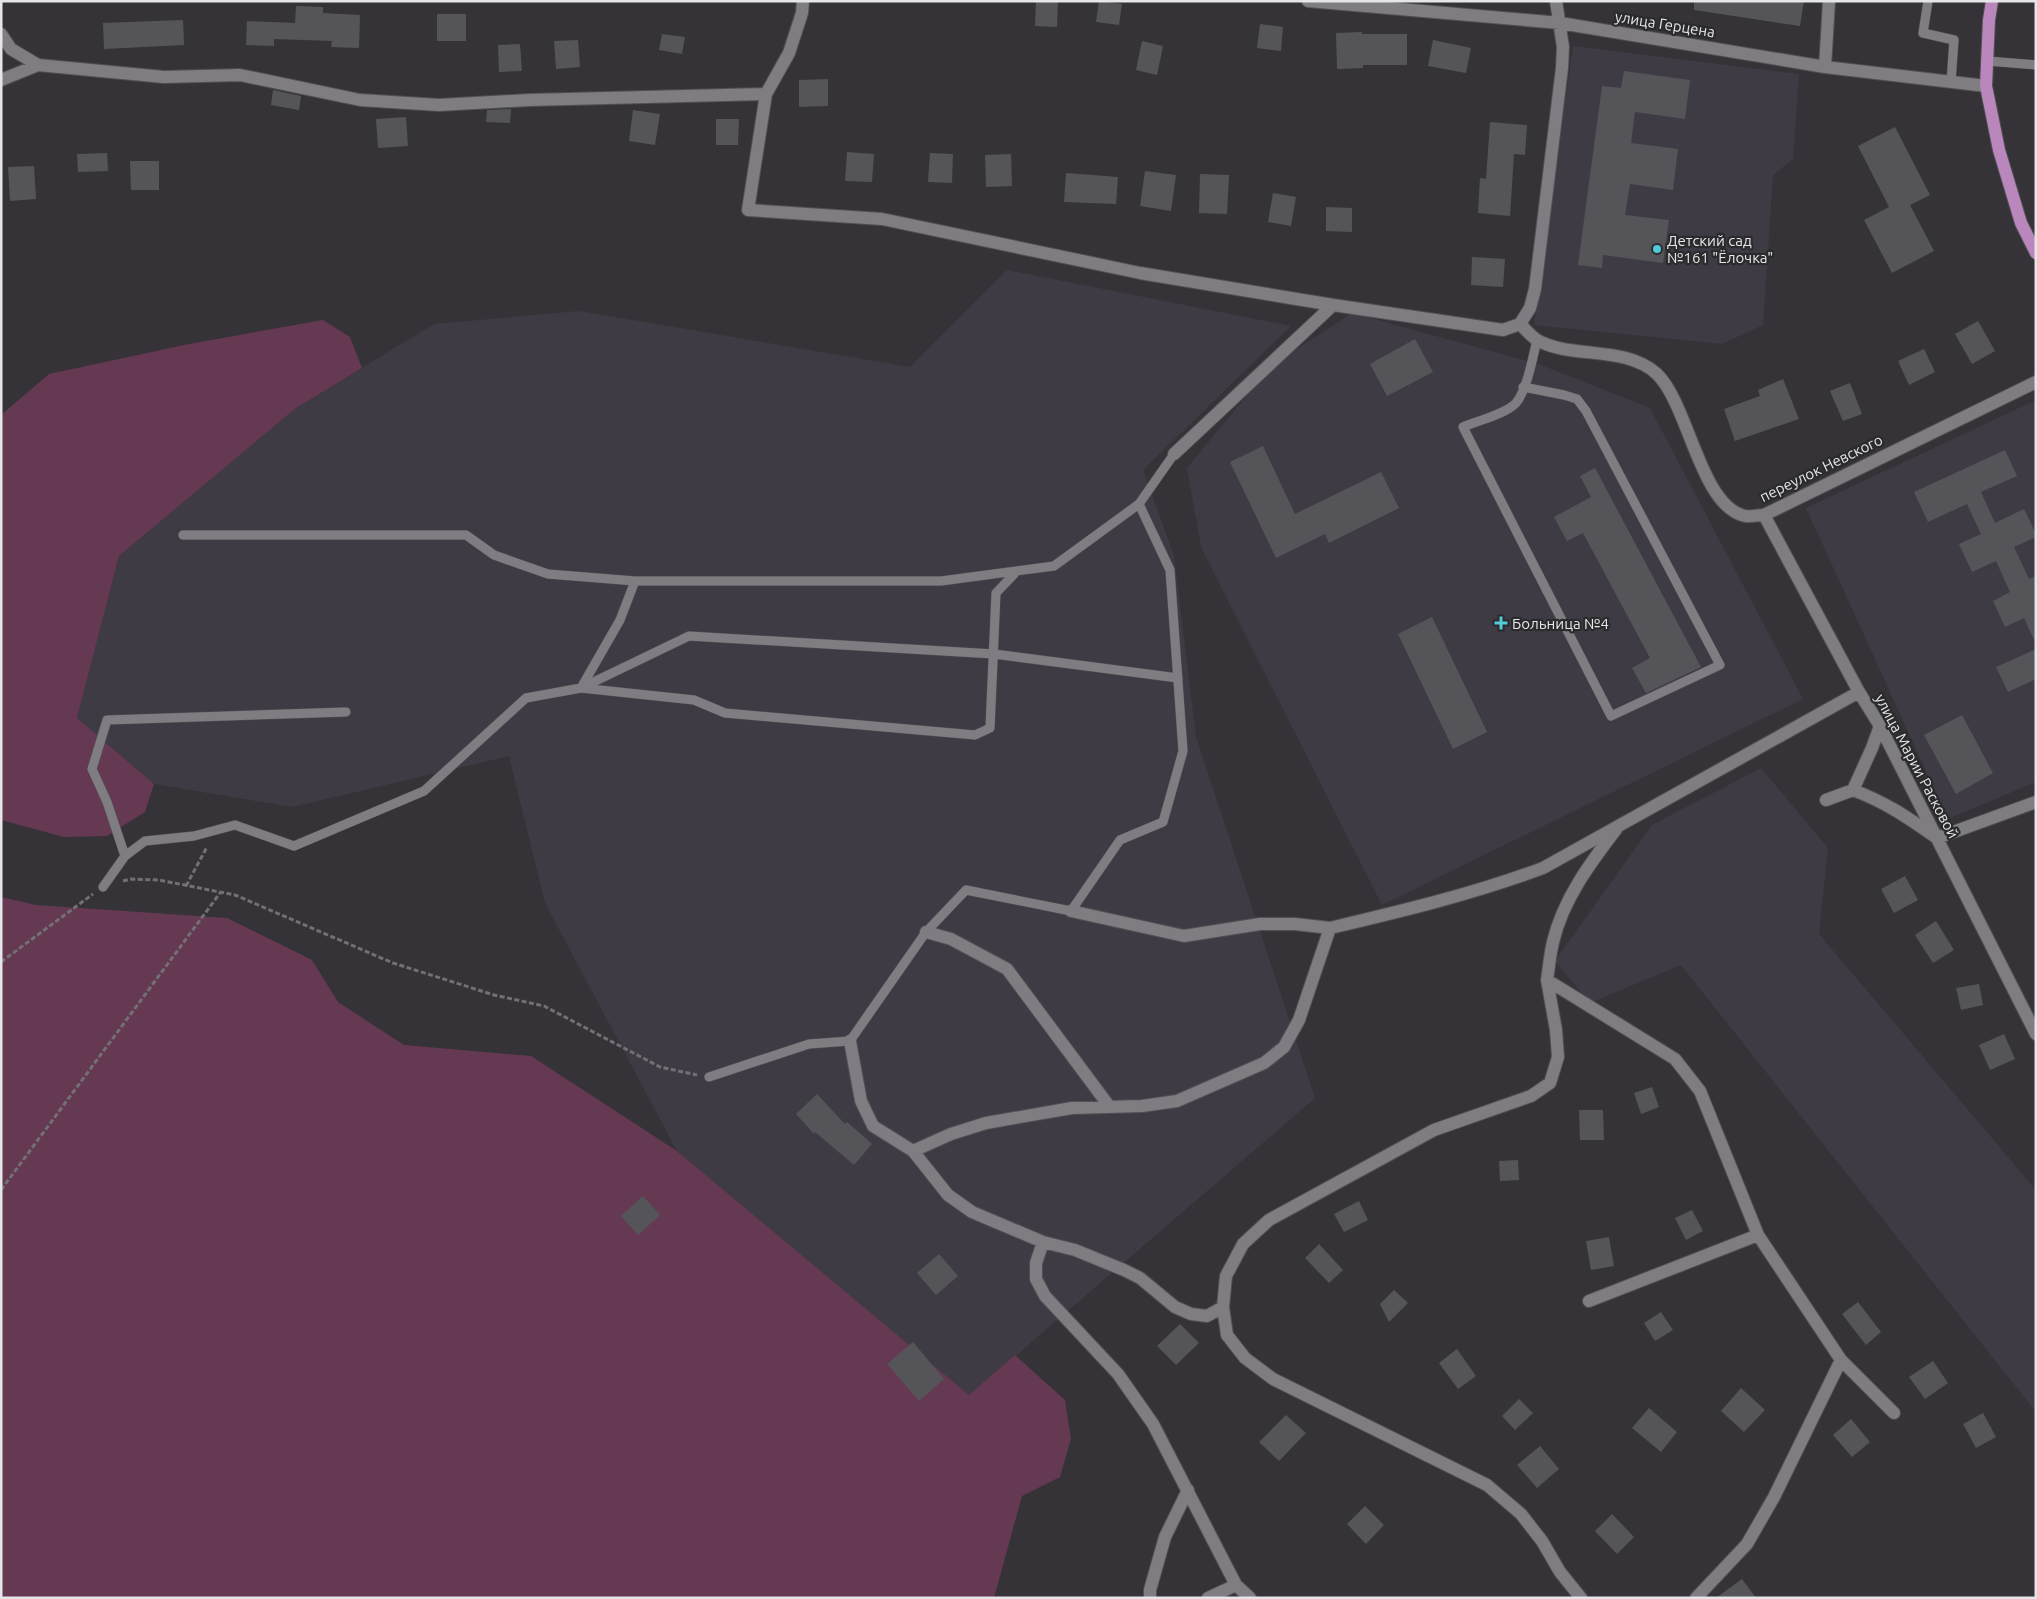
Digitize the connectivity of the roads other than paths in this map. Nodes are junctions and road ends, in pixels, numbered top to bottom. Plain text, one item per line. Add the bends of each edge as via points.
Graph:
1 (803, 1) edge
2 (1308, 1) edge
3 (1556, 1) edge
4 (1829, 1) edge
5 (1928, 1) edge
6 (1992, 1) edge
7 (1560, 23) junction
8 (1, 34) edge
9 (1987, 61) junction
10 (38, 65) junction
11 (2036, 65) edge
12 (1825, 67) junction
13 (1, 80) edge
14 (1951, 82) junction
15 (1986, 86) junction
16 (766, 94) junction
17 (2036, 252) edge
18 (1333, 305) junction
19 (1520, 324) junction
20 (1537, 340) junction
21 (2036, 382) edge
22 (1523, 387) junction
23 (1174, 454) joint
24 (1139, 504) junction
25 (1764, 515) junction
26 (183, 535) dead end
27 (1014, 572) junction
28 (635, 581) junction
29 (994, 654) junction
30 (1178, 678) junction
31 (581, 688) junction
32 (1859, 692) junction
33 (346, 712) dead end
34 (1880, 726) junction
35 (1852, 790) junction
36 (1826, 800) dead end
37 (2036, 802) edge
38 (1621, 824) junction
39 (1937, 838) junction
40 (125, 856) junction
41 (103, 887) road end
42 (1071, 911) junction
43 (1330, 928) junction
44 (926, 932) junction
45 (1548, 980) junction
46 (2036, 1034) edge
47 (850, 1042) junction
48 (709, 1077) road end
49 (1109, 1106) junction
50 (913, 1151) junction
51 (1758, 1235) junction
52 (1043, 1242) junction
53 (1589, 1301) dead end
54 (1223, 1308) junction
55 (1841, 1360) junction
56 (1894, 1413) dead end
57 (1188, 1490) junction
58 (1236, 1585) junction
59 (1150, 1598) edge
60 (1208, 1598) edge
61 (1250, 1598) edge
62 (1581, 1598) edge
63 (1696, 1598) edge

1 - 16 street via 790,52
2 - 7 street, улица Герцена
3 - 7 street
4 - 12 street
5 - 14 lane via 1923,33 1954,40
6 - 9 main road
7 - 12 street, улица Герцена
7 - 19 street via 1562,68 1535,289 1530,308
8 - 10 street via 11,49
9 - 11 lane
9 - 15 main road
10 - 13 street
10 - 16 street via 164,76 240,75 360,100 440,105
12 - 14 street, улица Герцена
14 - 15 street, улица Герцена
15 - 17 main road via 1999,150 2022,223
16 - 18 street via 748,210 882,219 1140,273
18 - 19 street via 1503,330
18 - 23 street
19 - 20 street, переулок Невского
20 - 22 lane
20 - 25 street, переулок Невского via 1617,356 1640,363 1656,374 1669,389 1713,489 1727,507 1736,512 1745,516
21 - 25 street, переулок Невского
22 - 22 lane via 1577,399 1586,410 1720,665 1611,716 1463,426 1505,410 1516,402
23 - 24 lane
24 - 27 lane via 1054,566
24 - 30 lane via 1170,570
25 - 32 street, улица Марии Расковой
26 - 28 lane via 466,535 494,555 548,574
27 - 28 lane via 941,581
27 - 29 lane via 996,593
28 - 31 lane via 620,620
29 - 30 lane
29 - 31 lane via 689,636
29 - 31 lane via 990,728 974,735 725,713 694,700
30 - 42 lane via 1183,750 1163,822 1120,840
31 - 40 lane via 526,698 424,791 294,846 235,825 194,836 144,841
32 - 34 street, улица Марии Расковой
32 - 38 street
33 - 40 lane via 108,720 92,768
34 - 35 street
34 - 39 street, улица Марии Расковой
35 - 36 street
35 - 39 street via 1878,799
37 - 39 street
38 - 43 street via 1543,868 1501,884
38 - 45 street via 1569,900 1553,941
39 - 46 street, улица Марии Расковой
40 - 41 lane
42 - 43 street via 1184,936 1260,924
42 - 44 lane via 966,890
43 - 49 street via 1299,1020 1284,1047 1264,1063 1177,1101
44 - 47 lane
44 - 49 street via 951,939 1006,970
45 - 51 street via 1675,1059 1700,1091
45 - 54 street via 1558,1057 1550,1083 1531,1096 1434,1130 1269,1220 1243,1244 1226,1276
47 - 48 lane via 809,1044
47 - 50 street via 860,1101 873,1126
49 - 50 street via 1072,1108 986,1123
50 - 52 street via 948,1195 972,1212
51 - 53 street
51 - 55 street
52 - 54 street via 1075,1250 1124,1270 1140,1278 1175,1307 1191,1314 1207,1316
52 - 57 street via 1036,1263 1036,1279 1045,1296 1118,1374 1153,1424
54 - 62 street via 1227,1335 1245,1358 1273,1379 1487,1485 1521,1514
55 - 56 street
55 - 63 street via 1774,1497 1747,1544
57 - 58 street
57 - 59 street via 1165,1537
58 - 60 street
58 - 61 street

